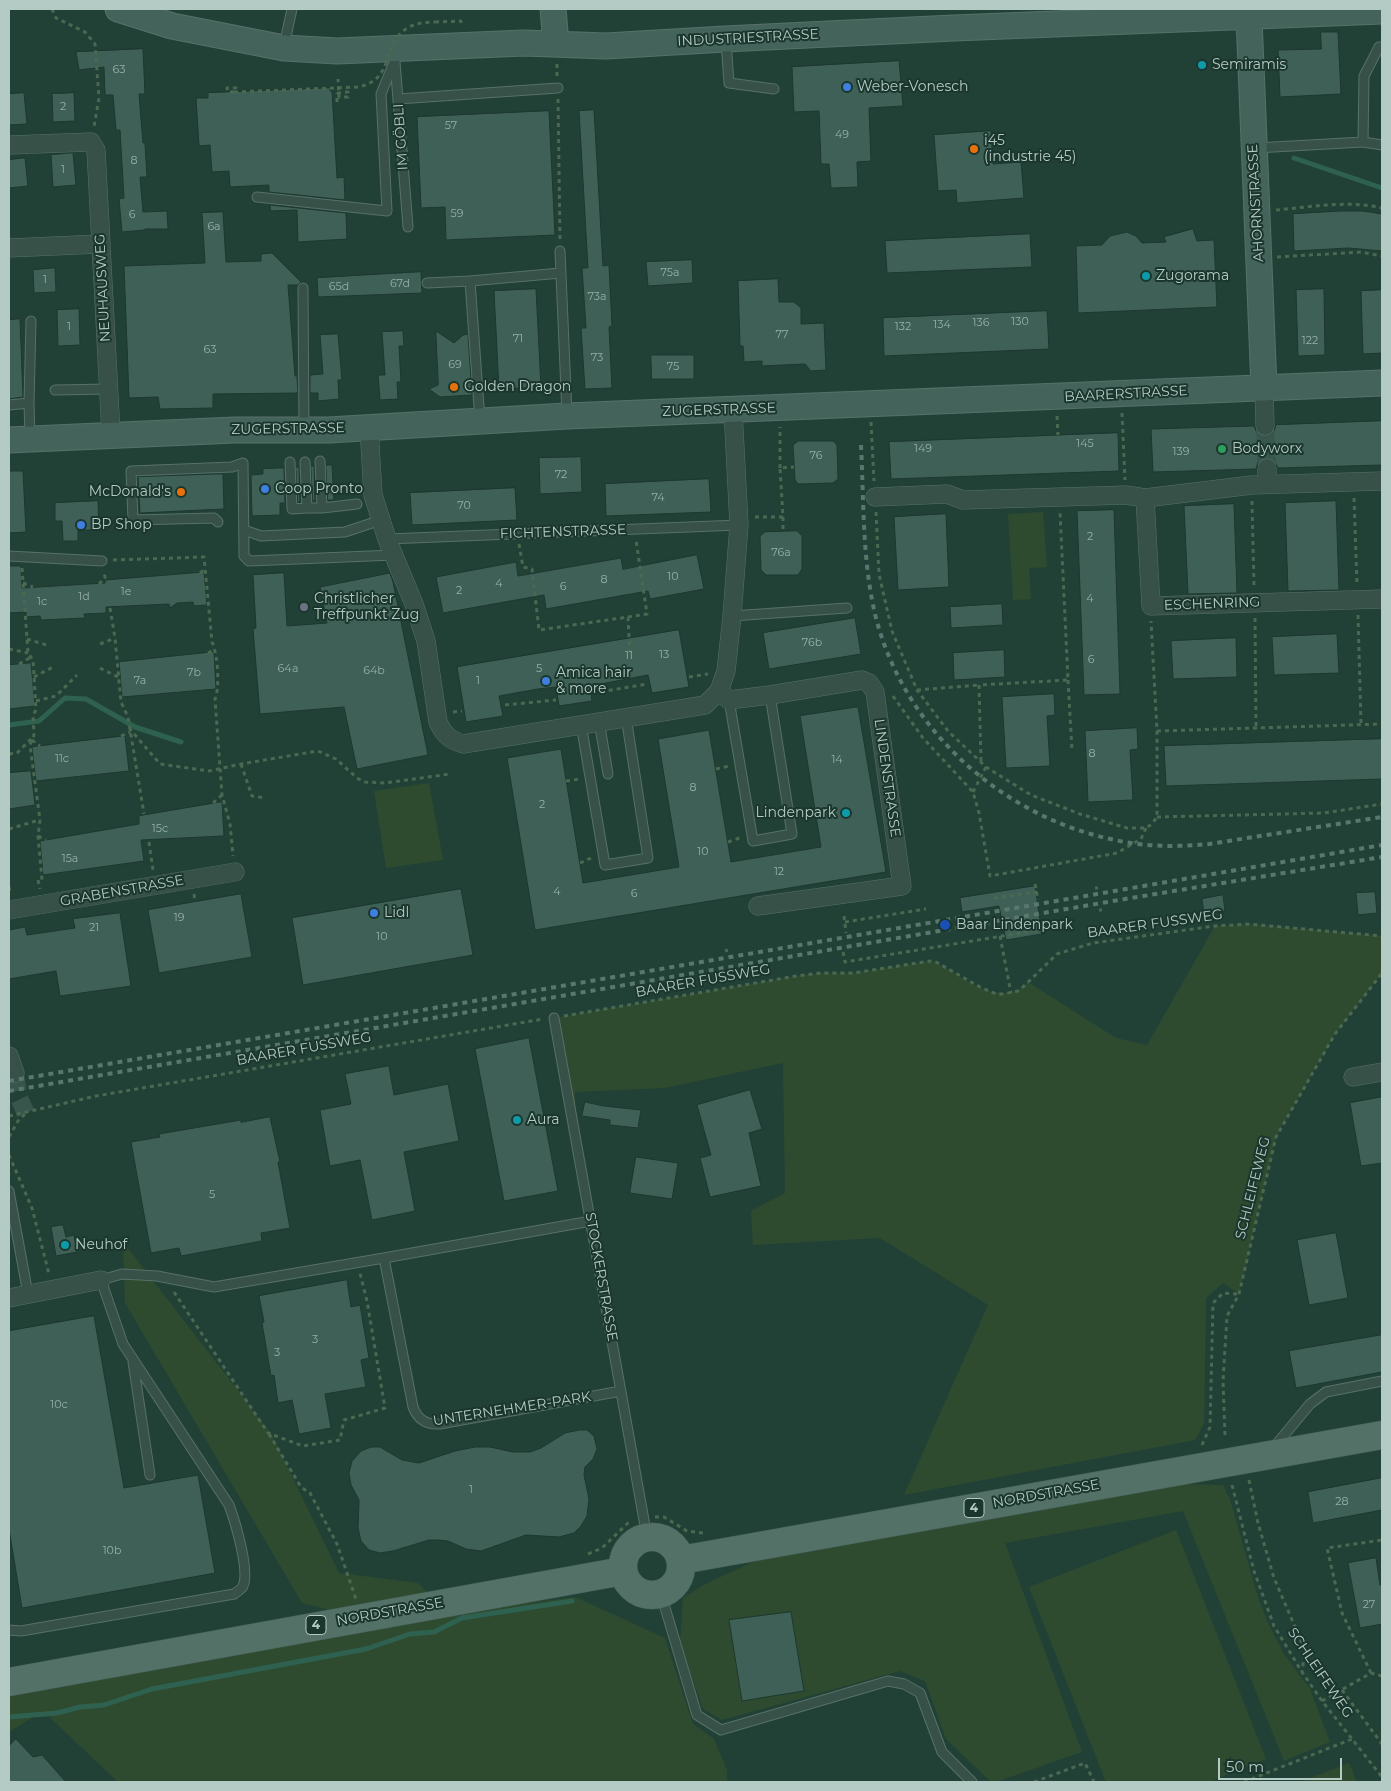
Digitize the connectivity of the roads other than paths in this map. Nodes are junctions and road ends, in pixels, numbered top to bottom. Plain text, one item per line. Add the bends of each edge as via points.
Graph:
1 (118, 9) edge
2 (292, 9) edge
3 (552, 9) edge
4 (1382, 12) edge
5 (1235, 15) edge
6 (725, 39) junction
7 (556, 44) junction
8 (1382, 47) edge
9 (284, 48) junction
10 (394, 54) junction
11 (558, 88) road end
12 (774, 88) dead end
13 (398, 99) junction
14 (1363, 142) junction
15 (9, 145) edge
16 (1382, 145) edge
17 (1254, 148) junction
18 (256, 197) dead end
19 (408, 227) dead end
20 (100, 244) junction
21 (9, 248) edge
22 (560, 251) road end
23 (561, 273) junction
24 (470, 282) junction
25 (427, 283) dead end
26 (303, 288) dead end
27 (31, 321) dead end
28 (1382, 383) edge
29 (1264, 388) junction
30 (108, 389) junction
31 (55, 390) dead end
32 (29, 403) junction
33 (9, 404) edge
34 (870, 404) joint
35 (733, 410) junction
36 (567, 416) junction
37 (480, 421) junction
38 (1265, 426) tunnel mouth
39 (369, 427) junction
40 (304, 430) junction
41 (111, 434) junction
42 (19, 439) edge
43 (320, 461) dead end
44 (290, 462) dead end
45 (305, 462) dead end
46 (1382, 481) edge
47 (875, 497) road end
48 (1145, 498) junction
49 (356, 504) dead end
50 (307, 508) junction
51 (322, 508) junction
52 (381, 520) junction
53 (739, 521) junction
54 (218, 522) dead end
55 (244, 530) junction
56 (387, 539) junction
57 (394, 555) junction
58 (9, 556) edge
59 (102, 561) road end
60 (1382, 599) edge
61 (848, 608) dead end
62 (732, 616) junction
63 (724, 695) junction
64 (770, 695) junction
65 (626, 717) junction
66 (599, 721) junction
67 (581, 724) junction
68 (608, 774) dead end
69 (235, 872) road end
70 (758, 906) dead end
71 (9, 910) edge
72 (554, 1018) road end
73 (9, 1056) edge
74 (1382, 1072) edge
75 (15, 1073) tunnel mouth
76 (1352, 1077) dead end
77 (9, 1191) edge
78 (592, 1221) junction
79 (384, 1258) junction
80 (101, 1280) junction
81 (28, 1294) junction
82 (9, 1298) edge
83 (133, 1359) junction
84 (1382, 1381) edge
85 (621, 1391) junction
86 (1382, 1435) edge
87 (1263, 1466) junction
88 (150, 1475) dead end
89 (645, 1527) junction
90 (681, 1560) junction
91 (623, 1571) junction
92 (661, 1594) junction
93 (9, 1630) edge
94 (9, 1682) edge
95 (972, 1782) edge

1 - 9 street, INDUSTRIESTRASSE via 172,26
2 - 9 lane
3 - 7 street
4 - 5 street, INDUSTRIESTRASSE
5 - 6 street, INDUSTRIESTRASSE
5 - 17 street, AHORNSTRASSE
6 - 7 street, INDUSTRIESTRASSE via 606,46
6 - 12 lane via 729,82
7 - 10 street, INDUSTRIESTRASSE via 524,43
8 - 14 lane via 1379,47 1364,76
9 - 10 street, INDUSTRIESTRASSE
10 - 13 lane, IM GÖBLI
10 - 18 lane via 381,94 387,211
11 - 13 lane
13 - 19 lane, IM GÖBLI
14 - 16 lane
14 - 17 lane
15 - 20 street, NEUHAUSWEG via 91,142 96,150
17 - 29 street, AHORNSTRASSE
20 - 21 street
20 - 30 street, NEUHAUSWEG
22 - 23 lane
23 - 24 lane
23 - 36 lane
24 - 25 lane
24 - 37 lane
26 - 40 lane
27 - 32 lane
28 - 29 street, BAARERSTRASSE
29 - 34 street, BAARERSTRASSE
29 - 38 street
30 - 31 lane
30 - 41 street, NEUHAUSWEG
32 - 33 lane
32 - 42 lane
34 - 35 street, ZUGERSTRASSE
35 - 36 street, ZUGERSTRASSE
35 - 53 street
36 - 37 street, ZUGERSTRASSE
37 - 39 street, ZUGERSTRASSE
39 - 40 street, ZUGERSTRASSE
39 - 52 street via 374,495
40 - 41 street, ZUGERSTRASSE
41 - 42 street, ZUGERSTRASSE
43 - 51 lane
44 - 50 lane via 292,509
45 - 50 lane
46 - 48 street via 1267,476
47 - 48 street via 947,494 963,500 1126,495
48 - 60 street, ESCHENRING via 1150,606
49 - 51 lane
50 - 51 lane
52 - 55 lane via 345,532 261,536
52 - 56 street
53 - 56 lane, FICHTENSTRASSE via 634,529
53 - 62 street
54 - 55 lane via 214,518 133,520 131,471 232,467 243,463
55 - 57 lane via 244,556 249,561
56 - 57 street
57 - 67 street via 426,641 438,722 452,741 463,744
58 - 59 lane
61 - 62 lane
62 - 63 street
63 - 64 street
63 - 64 lane via 753,841 792,834
63 - 65 street via 705,705
64 - 70 street, LINDENSTRASSE via 862,680 869,682 875,692 902,886
65 - 66 street
65 - 67 lane via 648,858 606,864
66 - 67 street
66 - 68 lane
69 - 71 street, GRABENSTRASSE
72 - 78 lane, STOCKERSTRASSE
73 - 75 street
74 - 76 street
77 - 81 lane
78 - 79 lane
78 - 85 lane, STOCKERSTRASSE
79 - 80 lane via 214,1287 163,1277 122,1274
79 - 85 lane, UNTERNEHMER-PARK via 413,1407 416,1416 425,1422 440,1424
80 - 81 street
80 - 83 lane via 123,1344
81 - 82 street
83 - 88 lane
83 - 93 lane via 229,1505 236,1523 246,1576 243,1588 234,1594 21,1631
84 - 87 lane via 1326,1392 1310,1404
85 - 89 lane, STOCKERSTRASSE
86 - 87 main road, NORDSTRASSE / 4
87 - 90 main road, NORDSTRASSE / 4
89 - 90 main road via 671,1543
89 - 91 main road via 627,1551
90 - 92 main road via 679,1577 669,1590
91 - 92 main road via 633,1588 651,1595
91 - 94 main road, NORDSTRASSE / 4
92 - 95 lane via 697,1715 721,1730 888,1681 904,1684 920,1693 942,1752

